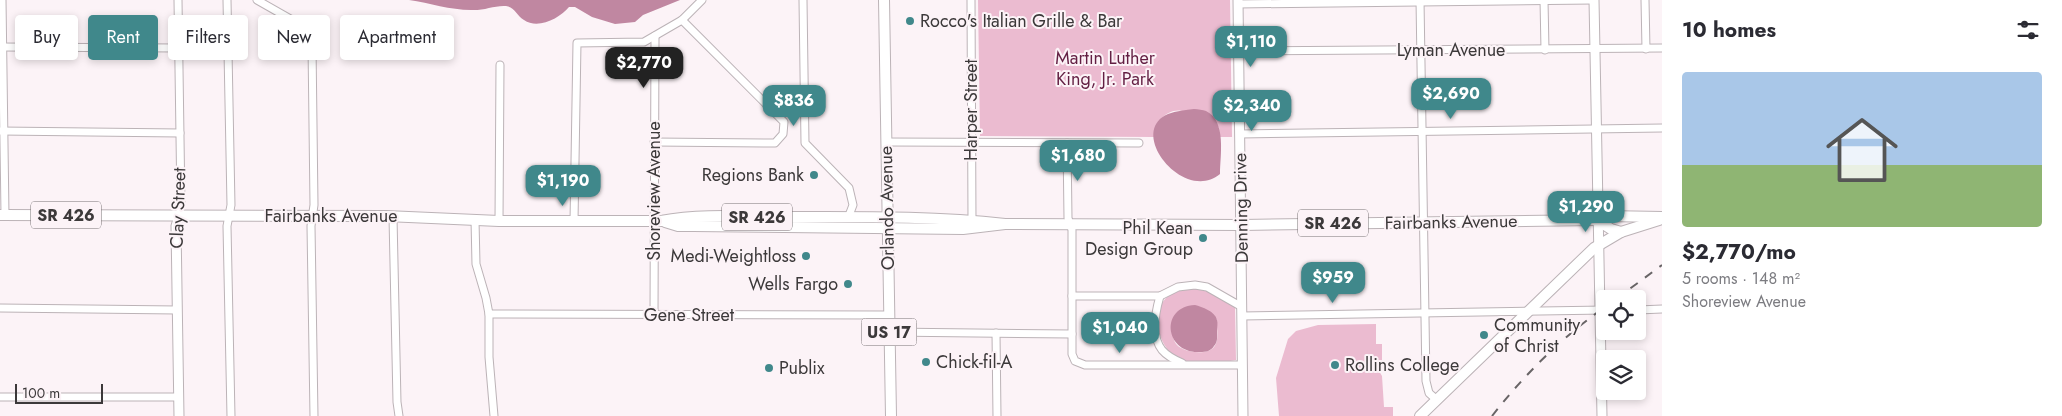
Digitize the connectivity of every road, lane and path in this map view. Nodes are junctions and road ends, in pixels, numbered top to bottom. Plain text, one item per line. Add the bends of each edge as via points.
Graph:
1 (2, 0) edge
2 (178, 0) edge
3 (228, 0) edge
4 (257, 0) edge
5 (702, 0) edge
6 (803, 0) edge
7 (884, 0) edge
8 (971, 0) edge
9 (1544, 0) edge
10 (1594, 0) edge
11 (1645, 0) edge
12 (1420, 1) edge
13 (1238, 2) edge
14 (178, 15) edge
15 (682, 20) junction
16 (655, 36) junction
17 (1, 47) edge
18 (168, 48) edge
19 (1662, 48) edge
20 (1594, 49) junction
21 (1646, 49) junction
22 (1421, 50) junction
23 (1546, 50) junction
24 (1239, 52) junction
25 (179, 60) edge
26 (500, 65) dead end
27 (1662, 128) edge
28 (1596, 129) junction
29 (1422, 131) junction
30 (1, 132) edge
31 (180, 133) junction
32 (1240, 134) junction
33 (654, 142) junction
34 (886, 142) junction
35 (972, 142) junction
36 (1067, 142) junction
37 (1139, 143) dead end
38 (3, 215) edge
39 (179, 216) junction
40 (229, 216) junction
41 (312, 216) junction
42 (393, 217) junction
43 (848, 218) junction
44 (1662, 218) edge
45 (474, 220) junction
46 (972, 220) junction
47 (1597, 220) junction
48 (499, 221) junction
49 (574, 221) junction
50 (658, 221) junction
51 (1423, 222) junction
52 (888, 223) junction
53 (1005, 224) junction
54 (1070, 224) junction
55 (1242, 225) junction
56 (1621, 232) junction
57 (1598, 245) junction
58 (1601, 290) edge
59 (1072, 296) junction
60 (1160, 296) junction
61 (0, 308) edge
62 (1662, 309) edge
63 (177, 310) junction
64 (1596, 310) edge
65 (1646, 310) edge
66 (1528, 311) junction
67 (1242, 312) junction
68 (1425, 313) junction
69 (488, 314) junction
70 (889, 315) junction
71 (654, 316) junction
72 (890, 332) junction
73 (996, 333) junction
74 (1072, 334) junction
75 (1603, 340) edge
76 (1162, 350) junction
77 (1184, 364) junction
78 (1158, 365) junction
79 (1242, 365) junction
80 (0, 397) edge
81 (178, 397) junction
82 (1437, 400) junction
83 (179, 416) edge
84 (231, 416) edge
85 (314, 416) edge
86 (399, 416) edge
87 (494, 416) edge
88 (891, 416) edge
89 (997, 416) edge
90 (1243, 416) edge
91 (1420, 416) edge
92 (1602, 416) edge

1 - 17 street
2 - 14 street, Clay Street
3 - 40 street
4 - 41 street via 314,33
5 - 15 street
6 - 43 street via 805,143 849,188 853,205
7 - 34 main road, Orlando Avenue / US 17
8 - 35 street, Harper Street
9 - 10 street
9 - 12 street
9 - 23 street
10 - 20 street
11 - 21 street
12 - 13 street
12 - 22 street
13 - 24 street, Denning Drive
15 - 16 street
15 - 33 street via 784,122 783,134 774,142
16 - 33 street, Shoreview Avenue
16 - 49 street via 644,42 577,42
17 - 18 street
17 - 30 street
19 - 21 street, Lyman Avenue
20 - 21 street, Lyman Avenue
20 - 23 street, Lyman Avenue
20 - 28 street
22 - 23 street, Lyman Avenue
22 - 24 street, Lyman Avenue
22 - 29 street
24 - 32 street, Denning Drive
25 - 31 street, Clay Street
26 - 48 street
27 - 28 street
28 - 29 street
28 - 47 street
29 - 32 street
29 - 51 street
30 - 31 street
30 - 38 street
31 - 39 street, Clay Street via 182,205
32 - 55 street, Denning Drive
33 - 50 street, Shoreview Avenue
34 - 35 street
34 - 52 main road, Orlando Avenue / US 17
35 - 36 street
35 - 46 street, Harper Street
36 - 37 street
36 - 54 street
38 - 39 main road, Fairbanks Avenue / SR 426
39 - 40 main road, Fairbanks Avenue / SR 426
39 - 63 street, Clay Street via 176,226
40 - 41 main road, Fairbanks Avenue / SR 426
40 - 84 street
41 - 42 main road, Fairbanks Avenue / SR 426
41 - 85 street
42 - 45 main road, Fairbanks Avenue / SR 426
42 - 86 street
43 - 50 main road, Fairbanks Avenue / SR 426 via 710,217
43 - 52 main road, Fairbanks Avenue / SR 426
44 - 47 main road, Fairbanks Avenue / SR 426 via 1606,216
44 - 56 main road, Fairbanks Avenue / SR 426
45 - 48 main road, Fairbanks Avenue / SR 426
45 - 69 street via 476,264
46 - 52 main road, Fairbanks Avenue / SR 426
46 - 53 main road, Fairbanks Avenue / SR 426
47 - 51 main road, Fairbanks Avenue / SR 426
47 - 56 main road, Fairbanks Avenue / SR 426
47 - 57 street
48 - 49 main road, Fairbanks Avenue / SR 426
49 - 50 main road, Fairbanks Avenue / SR 426
50 - 52 main road, Fairbanks Avenue / SR 426 via 685,226
50 - 71 street, Shoreview Avenue
51 - 55 main road, Fairbanks Avenue / SR 426
51 - 68 street
52 - 53 main road, Fairbanks Avenue / SR 426 via 963,229
52 - 70 main road, Orlando Avenue / US 17
53 - 54 main road, Fairbanks Avenue / SR 426
54 - 55 main road, Fairbanks Avenue / SR 426
54 - 59 street
55 - 67 street, Denning Drive
56 - 57 main road
57 - 58 street
57 - 66 main road
59 - 60 street
59 - 74 street
60 - 67 street via 1178,287 1207,287
60 - 76 street via 1155,325
61 - 63 street
62 - 65 street
63 - 81 street, Clay Street
64 - 66 street
66 - 68 street
66 - 82 main road
67 - 68 street
67 - 79 street, Denning Drive
68 - 82 street via 1427,386
69 - 71 street, Gene Street
69 - 87 street
70 - 71 street, Gene Street
70 - 72 main road, Orlando Avenue / US 17
72 - 73 street
72 - 88 main road, Orlando Avenue / US 17
73 - 74 street
73 - 89 street
74 - 78 street via 1072,354 1075,361 1085,365
75 - 92 street
76 - 77 street
76 - 78 street
77 - 78 street
77 - 79 street
79 - 90 street, Denning Drive
80 - 81 street
81 - 83 street, Clay Street
82 - 91 main road

